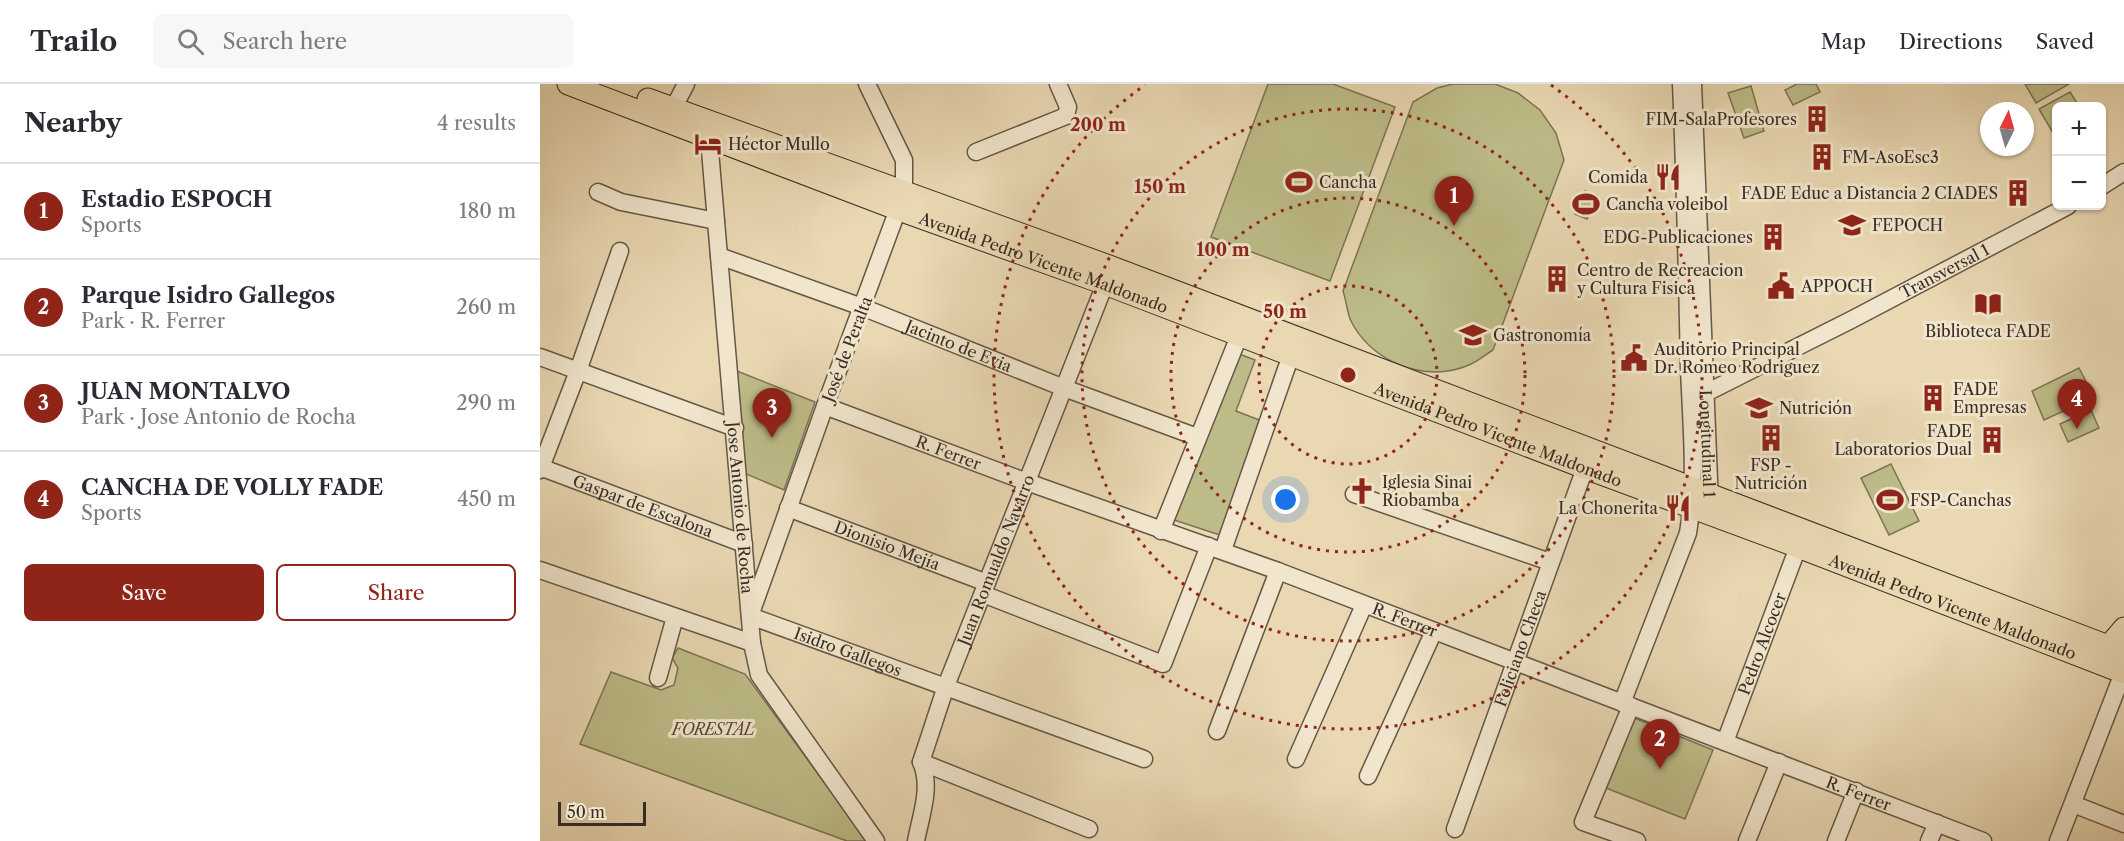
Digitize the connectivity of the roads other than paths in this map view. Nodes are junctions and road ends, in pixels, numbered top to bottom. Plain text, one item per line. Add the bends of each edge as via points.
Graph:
1 (568, 84) edge
2 (609, 84) edge
3 (686, 84) edge
4 (867, 84) edge
5 (1058, 84) edge
6 (1681, 84) edge
7 (1693, 84) edge
8 (673, 109) junction
9 (709, 139) junction
10 (976, 152) dead end
11 (2124, 172) edge
12 (2106, 183) edge
13 (598, 192) dead end
14 (902, 202) junction
15 (2060, 210) edge
16 (716, 221) junction
17 (620, 252) dead end
18 (719, 256) junction
19 (1105, 284) junction
20 (862, 307) junction
21 (1239, 336) junction
22 (1292, 356) junction
23 (540, 357) edge
24 (578, 370) junction
25 (1064, 388) junction
26 (1697, 397) junction
27 (825, 406) junction
28 (735, 428) junction
29 (1197, 436) junction
30 (540, 468) edge
31 (1585, 468) junction
32 (1027, 482) junction
33 (1354, 494) dead end
34 (1702, 501) junction
35 (788, 508) junction
36 (1161, 531) junction
37 (744, 544) junction
38 (1798, 547) junction
39 (1216, 548) junction
40 (1550, 562) junction
41 (540, 570) edge
42 (1278, 571) junction
43 (985, 588) junction
44 (1364, 605) junction
45 (750, 616) junction
46 (675, 617) junction
47 (2124, 628) edge
48 (1434, 631) junction
49 (752, 643) junction
50 (2109, 654) edge
51 (1515, 662) junction
52 (2124, 673) edge
53 (658, 678) dead end
54 (946, 686) junction
55 (1627, 704) junction
56 (1217, 731) dead end
57 (1725, 742) junction
58 (1144, 759) dead end
59 (1296, 759) dead end
60 (921, 762) junction
61 (1779, 762) junction
62 (1368, 776) dead end
63 (1856, 791) junction
64 (2073, 804) junction
65 (1937, 823) junction
66 (2124, 824) edge
67 (1089, 829) dead end
68 (1455, 829) dead end
69 (876, 841) edge
70 (916, 841) edge
71 (1637, 841) edge
72 (1747, 841) edge
73 (1836, 841) edge
74 (1929, 841) edge
75 (1983, 841) edge
76 (2058, 841) edge

1 - 9 main road, Avenida Pedro Vicente Maldonado
2 - 8 main road, Avenida Pedro Vicente Maldonado
3 - 8 street
4 - 14 street, José de Peralta via 904,160
5 - 10 street via 1068,107 1066,116
6 - 26 street, Longitudinal 1
7 - 26 street, Longitudinal 1
8 - 14 main road, Avenida Pedro Vicente Maldonado
9 - 14 main road, Avenida Pedro Vicente Maldonado
9 - 16 street, Jose Antonio de Rocha
11 - 12 street
13 - 16 street via 621,202
14 - 19 main road, Avenida Pedro Vicente Maldonado
14 - 20 street, José de Peralta
14 - 34 main road, Avenida Pedro Vicente Maldonado via 1112,267
15 - 26 street, Transversal 1
16 - 18 street, Jose Antonio de Rocha
17 - 24 street
18 - 20 street, Jacinto de Evia
18 - 28 street, Jose Antonio de Rocha
19 - 21 main road, Avenida Pedro Vicente Maldonado
19 - 25 street, Juan Romualdo Navarro
20 - 25 street, Jacinto de Evia
20 - 27 street, José de Peralta
21 - 22 main road, Avenida Pedro Vicente Maldonado
21 - 29 street
22 - 31 main road, Avenida Pedro Vicente Maldonado
22 - 39 street
23 - 24 street
24 - 28 street
24 - 30 street
25 - 29 street, Jacinto de Evia
25 - 32 street, Juan Romualdo Navarro
26 - 34 street, Longitudinal 1
27 - 32 street, R. Ferrer
27 - 35 street, José de Peralta
28 - 37 street, Jose Antonio de Rocha
29 - 36 street
30 - 37 street, Gaspar de Escalona
31 - 34 main road, Avenida Pedro Vicente Maldonado
31 - 40 street, Feliciano Checa
32 - 36 street, R. Ferrer
32 - 43 street, Juan Romualdo Navarro
33 - 40 street
34 - 38 main road, Avenida Pedro Vicente Maldonado
34 - 50 main road, Avenida Pedro Vicente Maldonado
34 - 55 street, Longitudinal 1
35 - 43 street, Dionisio Mejía
35 - 45 street, José de Peralta
36 - 39 street, R. Ferrer
37 - 45 street, Jose Antonio de Rocha
38 - 50 main road, Avenida Pedro Vicente Maldonado
38 - 57 street, Pedro Alcocer
39 - 42 street, R. Ferrer
39 - 43 street, Dionisio Mejía via 1163,664
40 - 51 street, Feliciano Checa
41 - 46 street
42 - 44 street, R. Ferrer
42 - 56 street
43 - 54 street, Juan Romualdo Navarro
44 - 48 street, R. Ferrer
44 - 59 street
45 - 49 street, Jose Antonio de Rocha
45 - 54 street, Isidro Gallegos
46 - 49 street
46 - 53 street
47 - 50 main road
48 - 51 street, R. Ferrer
48 - 62 street
49 - 69 street, Jose Antonio de Rocha via 759,675
50 - 52 main road, Avenida Pedro Vicente Maldonado
51 - 55 street, R. Ferrer
51 - 68 street, Feliciano Checa
52 - 64 street
54 - 58 street, Isidro Gallegos
54 - 60 street, Juan Romualdo Navarro
55 - 57 street, R. Ferrer
55 - 71 street, Longitudinal 1 via 1583,822
57 - 61 street, R. Ferrer
60 - 67 street
60 - 70 street, Juan Romualdo Navarro via 926,794
61 - 63 street, R. Ferrer
61 - 72 street
63 - 65 street, R. Ferrer
63 - 73 street
64 - 66 street
64 - 76 street
65 - 74 street
65 - 75 street, R. Ferrer

